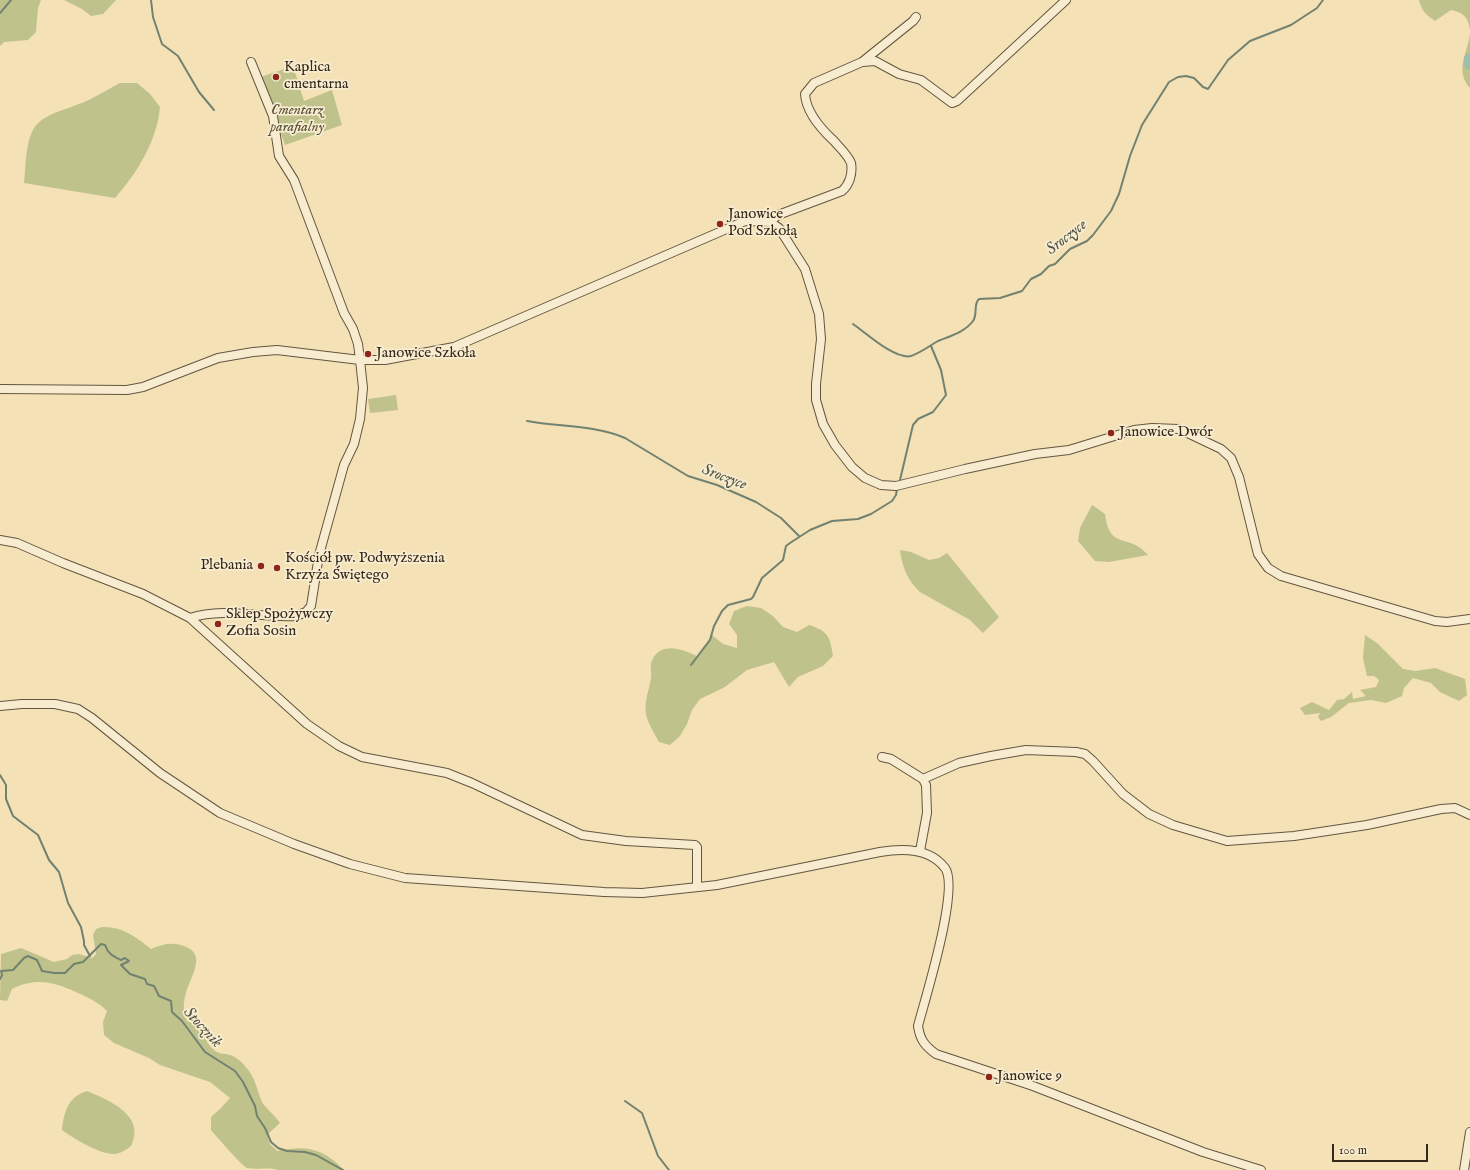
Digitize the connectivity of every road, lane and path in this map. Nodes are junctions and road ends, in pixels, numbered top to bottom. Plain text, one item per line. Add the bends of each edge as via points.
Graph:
1 (1066, 0) edge
2 (916, 17) dead end
3 (251, 62) dead end
4 (862, 62) junction
5 (770, 222) junction
6 (360, 360) junction
7 (0, 389) edge
8 (0, 540) edge
9 (190, 618) junction
10 (1470, 619) edge
11 (0, 706) edge
12 (882, 756) dead end
13 (923, 778) junction
14 (1470, 815) edge
15 (920, 851) junction
16 (698, 888) junction
17 (1470, 1132) edge
18 (1261, 1170) edge
19 (1464, 1170) edge

1 - 4 street via 952,103 921,80 900,74 874,61
2 - 4 street
3 - 6 street via 273,116 279,156 294,180 353,330
4 - 5 street via 814,83 804,94 805,102 818,124 851,163 848,185 833,195 778,215
5 - 6 street via 745,221 454,347 385,360
5 - 10 street via 779,228 805,269 818,308 821,340 816,400 824,424 835,445 852,467 865,478 881,485 896,486 1035,454 1069,450 1134,430 1179,429 1221,449 1231,458 1239,477 1258,554 1268,568 1280,576 1435,621
6 - 7 street via 277,350 218,358 143,387 127,390
6 - 9 street via 363,388 360,420 354,444 344,464 320,555 311,606 306,612 296,616 217,612
8 - 9 street via 18,543 143,594
9 - 16 street via 307,724 339,746 362,757 447,773 582,835 626,841 695,845
11 - 16 street via 54,704 78,709 160,773 220,813 294,844 383,874 418,879 604,892 642,893
12 - 13 street via 891,758
13 - 14 street via 959,763 1026,750 1076,752 1085,754 1123,794 1149,814 1173,825 1227,841 1294,836 1367,825 1441,809 1455,808
13 - 15 street via 926,785 927,813
15 - 16 street via 880,852
15 - 18 street via 930,855 946,869 949,880 947,915 918,1026 920,1038 927,1047 936,1054 1033,1086 1204,1152
17 - 19 street

